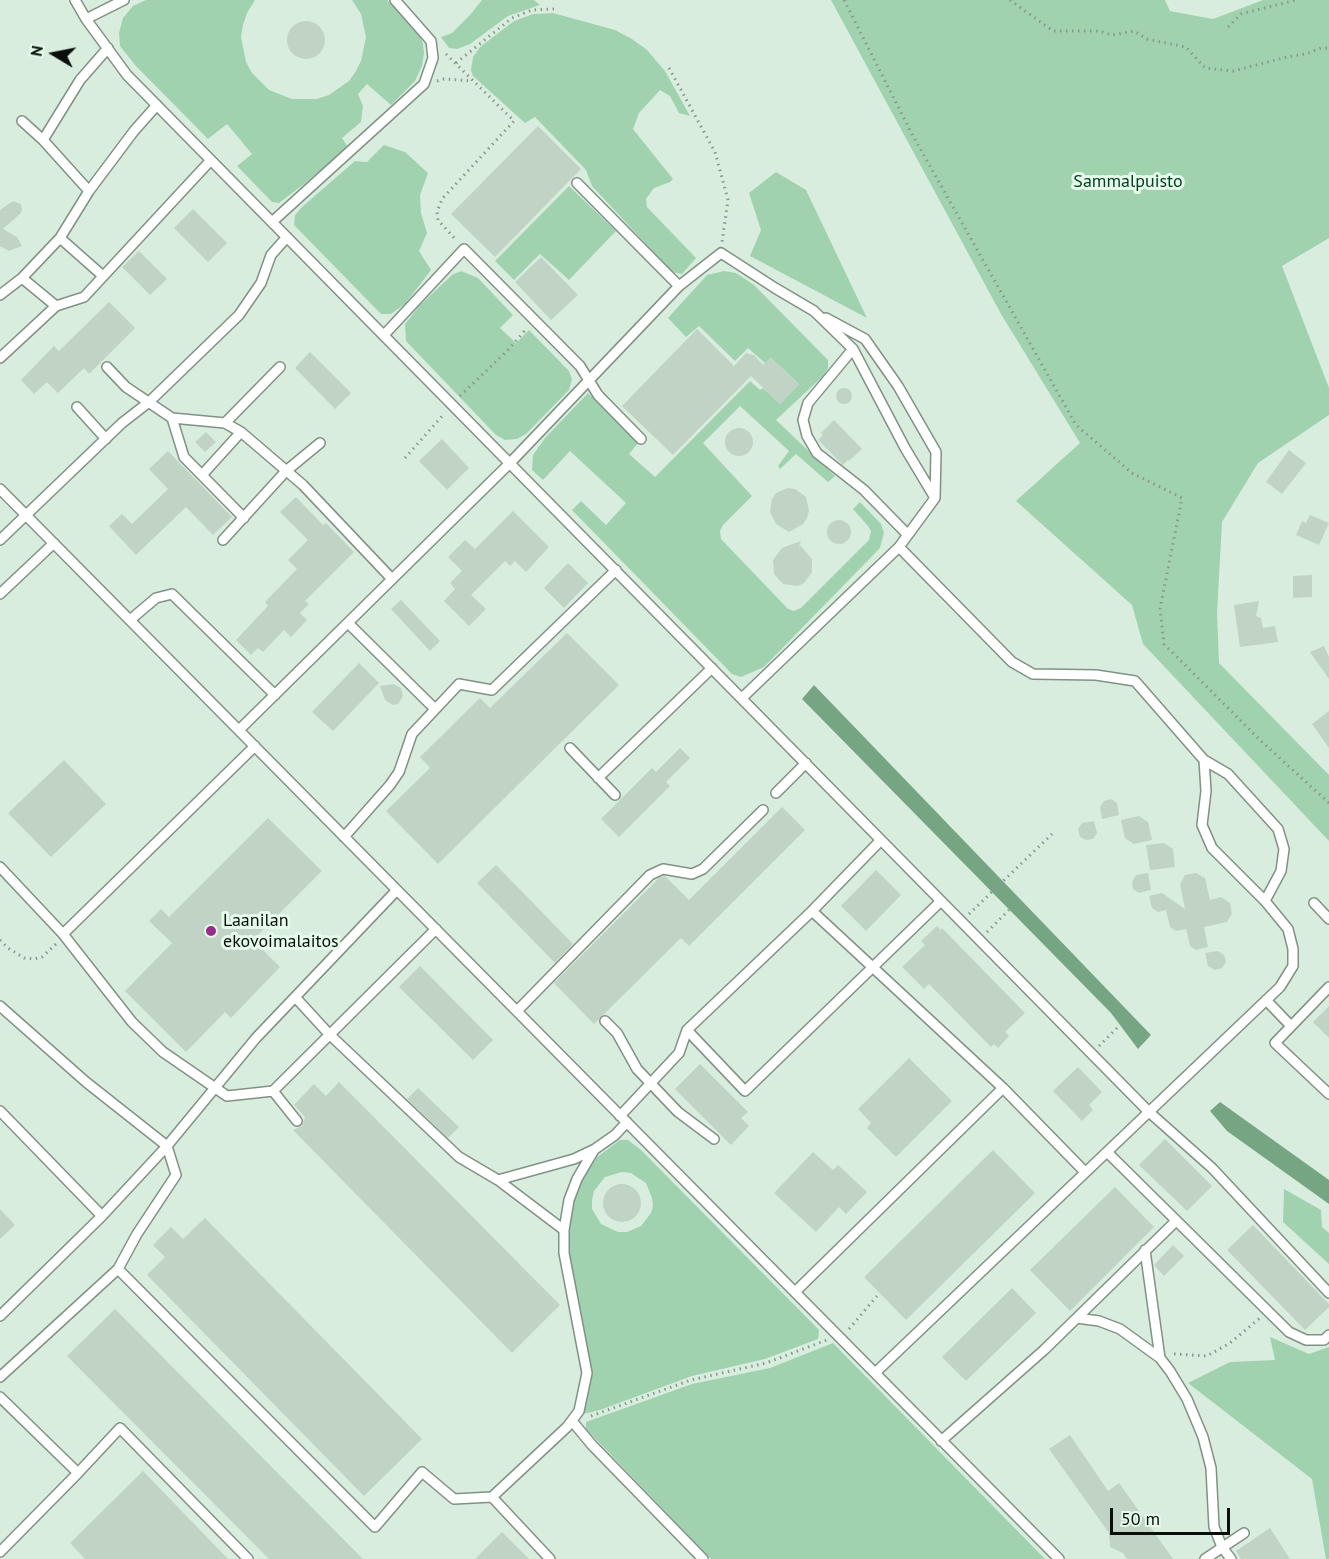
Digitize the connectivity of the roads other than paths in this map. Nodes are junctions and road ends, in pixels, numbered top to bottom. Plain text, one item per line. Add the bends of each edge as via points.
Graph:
1 (75, 0) edge
2 (124, 0) edge
3 (395, 0) edge
4 (86, 19) junction
5 (108, 48) junction
6 (157, 105) junction
7 (22, 121) dead end
8 (43, 140) junction
9 (211, 160) junction
10 (577, 183) dead end
11 (89, 191) junction
12 (272, 222) junction
13 (287, 237) junction
14 (60, 238) junction
15 (103, 276) junction
16 (22, 278) junction
17 (679, 286) junction
18 (0, 295) edge
19 (56, 306) junction
20 (814, 311) junction
21 (384, 335) junction
22 (853, 349) junction
23 (0, 358) edge
24 (107, 367) dead end
25 (280, 367) dead end
26 (589, 381) junction
27 (149, 402) junction
28 (77, 407) dead end
29 (172, 418) junction
30 (225, 423) junction
31 (241, 432) junction
32 (106, 439) junction
33 (641, 439) dead end
34 (320, 443) dead end
35 (510, 463) junction
36 (286, 471) junction
37 (202, 475) junction
38 (0, 489) edge
39 (935, 498) junction
40 (26, 515) junction
41 (243, 518) junction
42 (908, 535) junction
43 (0, 540) edge
44 (223, 540) dead end
45 (54, 543) junction
46 (899, 547) junction
47 (616, 570) junction
48 (392, 579) junction
49 (0, 594) edge
50 (130, 621) junction
51 (348, 622) junction
52 (712, 668) junction
53 (275, 695) junction
54 (741, 698) junction
55 (435, 709) junction
56 (239, 730) junction
57 (255, 746) junction
58 (570, 748) dead end
59 (1204, 760) junction
60 (806, 763) junction
61 (598, 778) junction
62 (777, 793) dead end
63 (615, 795) dead end
64 (763, 810) dead end
65 (344, 837) junction
66 (882, 840) junction
67 (0, 867) edge
68 (397, 890) junction
69 (1265, 900) junction
70 (941, 901) junction
71 (1314, 903) dead end
72 (812, 911) junction
73 (1329, 919) edge
74 (436, 929) junction
75 (63, 934) junction
76 (873, 968) junction
77 (1329, 987) edge
78 (296, 998) junction
79 (1266, 1000) junction
80 (0, 1006) edge
81 (517, 1011) junction
82 (605, 1021) dead end
83 (1291, 1026) junction
84 (687, 1030) junction
85 (329, 1034) junction
86 (651, 1083) junction
87 (214, 1088) junction
88 (1002, 1088) junction
89 (273, 1091) junction
90 (1329, 1094) edge
91 (0, 1111) edge
92 (1149, 1112) junction
93 (623, 1119) junction
94 (297, 1121) dead end
95 (714, 1139) dead end
96 (167, 1146) junction
97 (595, 1149) junction
98 (1107, 1152) junction
99 (1085, 1172) junction
100 (498, 1180) junction
101 (102, 1216) junction
102 (1176, 1221) junction
103 (564, 1230) junction
104 (1145, 1250) junction
105 (118, 1269) junction
106 (795, 1292) junction
107 (1329, 1293) edge
108 (0, 1316) edge
109 (1077, 1318) junction
110 (1329, 1335) edge
111 (1160, 1358) junction
112 (875, 1373) junction
113 (0, 1377) edge
114 (0, 1397) edge
115 (572, 1421) junction
116 (941, 1441) junction
117 (78, 1473) junction
118 (492, 1497) junction
119 (1244, 1533) dead end
120 (1222, 1547) junction
121 (0, 1552) edge
122 (248, 1559) edge
123 (550, 1559) edge
124 (703, 1559) edge
125 (1059, 1559) edge
126 (1204, 1559) edge
127 (1231, 1559) edge

1 - 4 lane
2 - 4 lane
3 - 12 lane via 431,41 433,58 424,84
4 - 5 lane
5 - 6 lane
5 - 8 lane via 80,80
6 - 9 lane
6 - 11 lane
7 - 8 lane
8 - 11 lane
9 - 12 lane
9 - 15 lane
10 - 17 lane
11 - 14 lane
12 - 13 lane
13 - 21 lane
13 - 27 lane via 271,255 261,283 239,315
14 - 15 lane
14 - 16 lane
15 - 19 lane via 84,297
16 - 18 lane
16 - 19 lane
17 - 20 lane via 721,253
17 - 26 lane
19 - 23 lane
20 - 22 lane
20 - 39 lane via 865,339 898,386 936,452
21 - 26 lane via 464,249 580,366
21 - 35 lane
22 - 39 lane
22 - 42 lane via 808,403 803,420 807,436 817,453 864,490
24 - 27 lane via 126,387
25 - 30 lane
26 - 33 lane via 597,395
26 - 35 lane
27 - 29 lane
27 - 32 lane
28 - 32 lane
29 - 30 lane
29 - 37 lane via 184,457
30 - 31 lane
31 - 36 lane
31 - 37 lane
32 - 40 lane
34 - 36 lane
35 - 47 lane
35 - 48 lane
36 - 41 lane
36 - 48 lane
37 - 41 lane
38 - 40 lane
39 - 42 lane
40 - 43 lane
40 - 45 lane
41 - 44 lane
42 - 46 lane
45 - 49 lane
45 - 50 lane
46 - 54 lane
46 - 59 lane via 1012,662 1033,674 1096,675 1135,681
47 - 52 lane
47 - 55 lane via 492,690 459,684
48 - 51 lane
50 - 53 lane via 156,598 172,594
50 - 56 lane
51 - 53 lane
51 - 55 lane
52 - 54 lane
52 - 61 lane
53 - 56 lane
54 - 60 lane
55 - 65 lane via 412,734 399,772 390,785
56 - 57 lane
57 - 65 lane
57 - 75 lane
58 - 61 lane
59 - 69 lane via 1202,825 1212,848
59 - 69 lane via 1228,774 1278,829 1284,849 1281,871
60 - 62 lane
60 - 66 lane
61 - 63 lane
64 - 81 lane via 703,870 692,874 663,869 650,875
65 - 68 lane
66 - 70 lane
66 - 72 lane
67 - 75 lane
68 - 74 lane
68 - 78 lane
69 - 79 lane via 1288,929 1293,949 1293,966
70 - 76 lane
70 - 92 lane
71 - 73 lane
72 - 76 lane
72 - 84 lane
74 - 81 lane
74 - 85 lane
75 - 87 lane via 132,1022 163,1052
76 - 84 lane via 745,1091
76 - 88 lane
77 - 83 lane
78 - 85 lane
78 - 87 lane
79 - 83 lane
79 - 92 lane
80 - 96 lane
81 - 93 lane
82 - 86 lane
83 - 90 lane via 1275,1043
84 - 86 lane via 679,1053
85 - 89 lane
85 - 100 lane via 459,1158
86 - 93 lane
86 - 95 lane via 678,1112
87 - 89 lane via 227,1096
87 - 96 lane
88 - 99 lane
88 - 106 lane
89 - 94 lane
91 - 101 lane
92 - 98 lane
92 - 107 lane via 1212,1168
93 - 97 lane via 615,1135
93 - 106 lane
96 - 101 lane
96 - 105 lane via 176,1175
97 - 100 lane via 574,1159
97 - 103 lane via 577,1179
98 - 99 lane
98 - 102 lane
99 - 112 lane
100 - 103 lane
101 - 108 lane
102 - 104 lane
102 - 110 lane via 1289,1332 1306,1340 1324,1340
103 - 115 lane via 564,1253 587,1373 579,1411
104 - 109 lane
104 - 111 lane
105 - 113 lane
105 - 118 lane via 375,1527 422,1472 454,1499
106 - 112 lane
109 - 111 lane via 1120,1329
109 - 116 lane
111 - 120 lane via 1187,1399 1203,1437 1211,1468 1214,1527
112 - 116 lane
114 - 117 lane
115 - 118 lane
115 - 124 lane
116 - 125 lane
117 - 121 lane
117 - 122 lane via 120,1428
118 - 123 lane
119 - 120 lane
120 - 126 lane
120 - 127 lane

